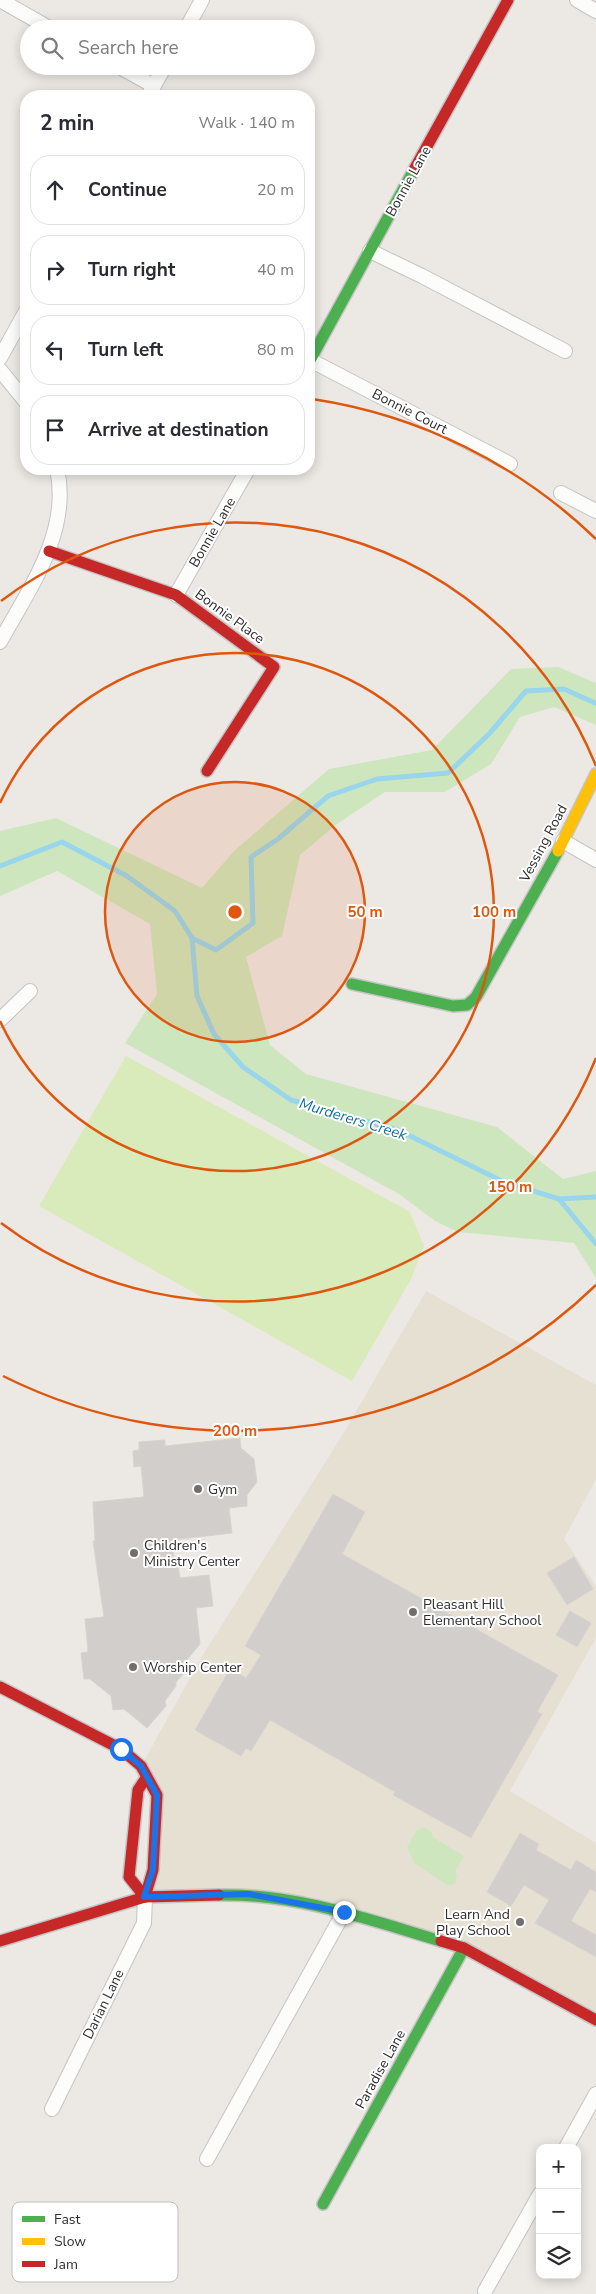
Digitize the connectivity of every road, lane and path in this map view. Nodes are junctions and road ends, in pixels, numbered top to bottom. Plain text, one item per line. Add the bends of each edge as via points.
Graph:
1 (0, 0) edge
2 (202, 0) edge
3 (508, 0) edge
4 (576, 0) edge
5 (596, 11) edge
6 (35, 20) edge
7 (191, 20) edge
8 (130, 75) edge
9 (160, 75) edge
10 (150, 90) edge
11 (152, 90) edge
12 (370, 251) junction
13 (20, 323) edge
14 (315, 350) edge
15 (565, 351) dead end
16 (0, 358) edge
17 (315, 364) edge
18 (0, 370) edge
19 (20, 395) edge
20 (510, 464) dead end
21 (58, 475) edge
22 (245, 475) edge
23 (561, 493) dead end
24 (596, 511) edge
25 (50, 551) junction
26 (176, 595) junction
27 (0, 642) edge
28 (207, 771) dead end
29 (596, 774) edge
30 (563, 840) junction
31 (596, 860) edge
32 (352, 984) dead end
33 (30, 991) dead end
34 (0, 1020) edge
35 (0, 1687) edge
36 (146, 1778) junction
37 (144, 1897) junction
38 (344, 1912) junction
39 (0, 1941) edge
40 (464, 1948) junction
41 (596, 2020) edge
42 (596, 2094) edge
43 (52, 2109) dead end
44 (568, 2144) edge
45 (207, 2159) dead end
46 (536, 2201) edge
47 (323, 2204) dead end
48 (485, 2291) dead end

1 - 6 street
2 - 7 street
3 - 12 street, Bonnie Lane
4 - 5 street
8 - 10 street
9 - 11 street
12 - 14 street, Bonnie Lane
12 - 15 street
13 - 16 street
17 - 20 street, Bonnie Court
18 - 19 street
21 - 25 street via 58,519
22 - 26 street, Bonnie Lane
23 - 24 street
25 - 26 street, Bonnie Place
25 - 27 street
26 - 28 street, Bonnie Place via 274,667
29 - 30 street, Vessing Road
30 - 31 street
30 - 32 street, Vessing Road via 476,997 467,1005 453,1006
33 - 34 street
35 - 36 street via 121,1749 141,1766
36 - 37 street via 157,1795 153,1870
36 - 37 street via 138,1790 129,1877
37 - 38 street via 249,1894
37 - 39 street
37 - 43 street, Darian Lane via 144,1923
38 - 40 street
38 - 45 street
40 - 41 street
40 - 47 street, Paradise Lane
42 - 44 street
46 - 48 street

